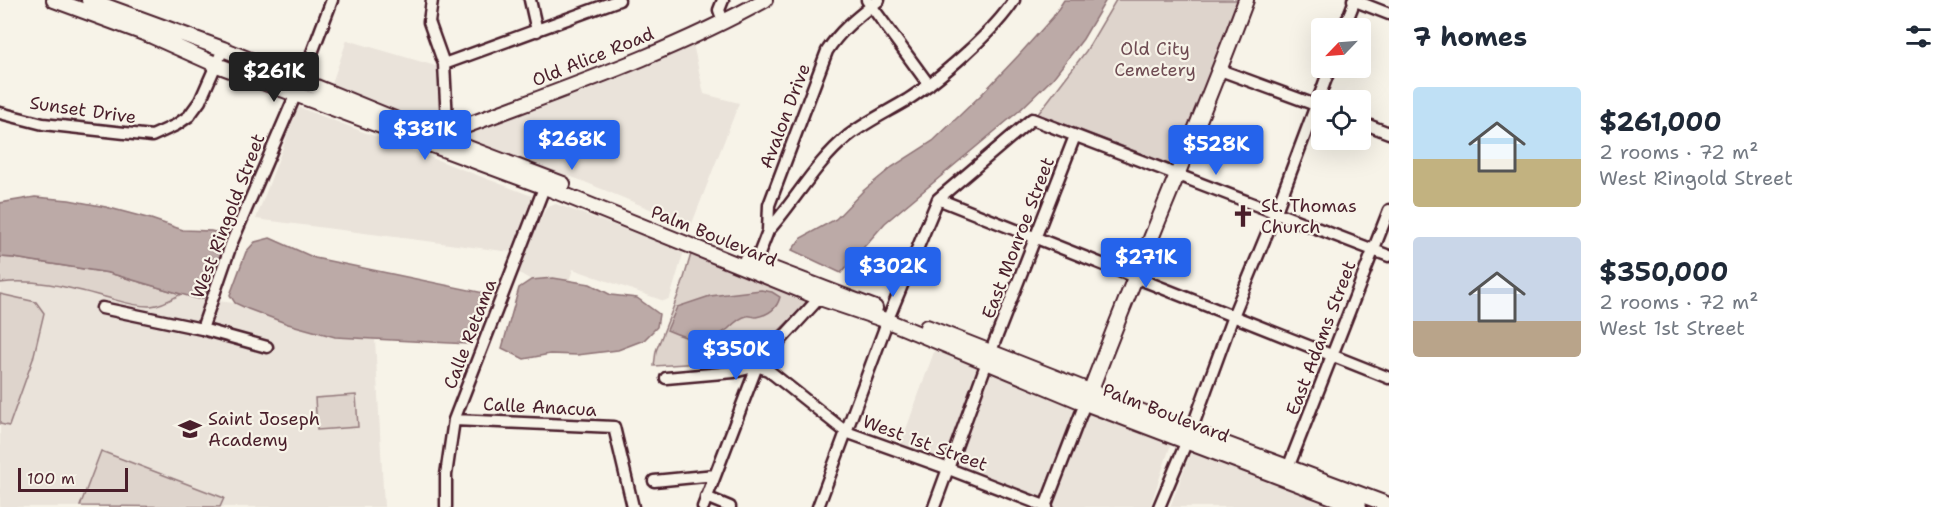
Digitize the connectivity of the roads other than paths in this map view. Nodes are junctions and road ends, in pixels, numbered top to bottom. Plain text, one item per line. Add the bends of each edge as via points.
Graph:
1 (54, 0) edge
2 (89, 0) edge
3 (332, 0) edge
4 (432, 0) edge
5 (530, 0) edge
6 (619, 0) edge
7 (723, 0) edge
8 (765, 0) edge
9 (1014, 0) edge
10 (1246, 0) edge
11 (1354, 0) edge
12 (872, 2) edge
13 (1389, 14) edge
14 (1348, 18) edge
15 (723, 21) junction
16 (537, 31) junction
17 (223, 49) junction
18 (217, 64) junction
19 (444, 64) junction
20 (1220, 70) junction
21 (928, 85) junction
22 (298, 88) junction
23 (1311, 103) edge
24 (0, 113) edge
25 (1311, 126) edge
26 (1371, 126) edge
27 (1389, 133) edge
28 (1076, 136) junction
29 (447, 141) junction
30 (1177, 176) junction
31 (546, 183) junction
32 (938, 200) junction
33 (1389, 210) edge
34 (1275, 214) junction
35 (768, 231) junction
36 (1035, 238) junction
37 (1373, 250) junction
38 (1389, 256) edge
39 (756, 262) junction
40 (1134, 277) junction
41 (824, 294) junction
42 (102, 308) dead end
43 (1233, 316) junction
44 (889, 318) junction
45 (202, 329) junction
46 (267, 347) dead end
47 (1333, 355) junction
48 (990, 357) junction
49 (757, 366) junction
50 (666, 378) dead end
51 (1389, 378) edge
52 (1088, 397) junction
53 (454, 420) junction
54 (846, 432) junction
55 (1189, 436) junction
56 (949, 469) junction
57 (1286, 473) junction
58 (715, 475) junction
59 (654, 481) dead end
60 (1337, 492) junction
61 (705, 502) edge
62 (1389, 505) edge
63 (446, 507) edge
64 (633, 507) edge
65 (730, 507) edge
66 (818, 507) edge
67 (934, 507) edge
68 (1046, 507) edge
69 (1159, 507) edge
70 (1359, 507) edge

1 - 18 main road, Palm Boulevard
2 - 17 main road, Palm Boulevard
3 - 22 street, West Ringold Street
4 - 19 street via 429,22
5 - 16 street
6 - 16 street
7 - 15 street via 719,10
8 - 15 main road, Old Alice Road
9 - 21 street via 984,35
10 - 20 main road
11 - 13 street
11 - 14 street
12 - 21 street
12 - 35 street, Avalon Drive via 827,51 769,205
15 - 29 main road, Old Alice Road
16 - 19 street
17 - 18 street, Sunset Drive
17 - 22 main road, Palm Boulevard
18 - 22 main road, Palm Boulevard
18 - 24 street, Sunset Drive via 189,116 152,136 43,124
19 - 29 street
20 - 23 street
20 - 30 main road
21 - 35 street via 848,136 816,167
22 - 29 main road, Palm Boulevard
22 - 45 street, West Ringold Street via 232,242
25 - 34 street
26 - 27 street
28 - 30 street
28 - 32 street via 1032,119
28 - 36 street, East Monroe Street
29 - 31 main road, Palm Boulevard
30 - 34 street
30 - 40 main road
31 - 39 main road, Palm Boulevard
31 - 41 main road, Palm Boulevard
31 - 53 street, Calle Retama
32 - 36 street
32 - 44 street
33 - 37 street, East Adams Street
34 - 37 street
34 - 43 street
35 - 39 street, Avalon Drive
36 - 40 street
36 - 48 street, East Monroe Street
37 - 38 street
37 - 47 street, East Adams Street
39 - 41 main road, Palm Boulevard
40 - 43 street
40 - 52 main road
41 - 44 main road, Palm Boulevard
41 - 49 street
42 - 45 street
43 - 47 street
43 - 55 street
44 - 48 main road, Palm Boulevard
44 - 54 street
45 - 46 street
47 - 51 street
47 - 57 street, East Adams Street
48 - 52 main road, Palm Boulevard
48 - 56 street, East Monroe Street
49 - 50 street
49 - 54 street, West 1st Street via 768,370
49 - 58 street
52 - 55 main road, Palm Boulevard
52 - 68 street
53 - 63 street, Calle Retama
53 - 64 street, Calle Anacua via 614,427
54 - 56 street, West 1st Street
54 - 66 street
55 - 57 main road, Palm Boulevard
55 - 69 street
56 - 67 street, East Monroe Street
56 - 68 street, West 1st Street
57 - 60 main road, Palm Boulevard
58 - 59 street
58 - 61 street
60 - 62 main road, Palm Boulevard
60 - 70 main road, Palm Boulevard
61 - 65 street

